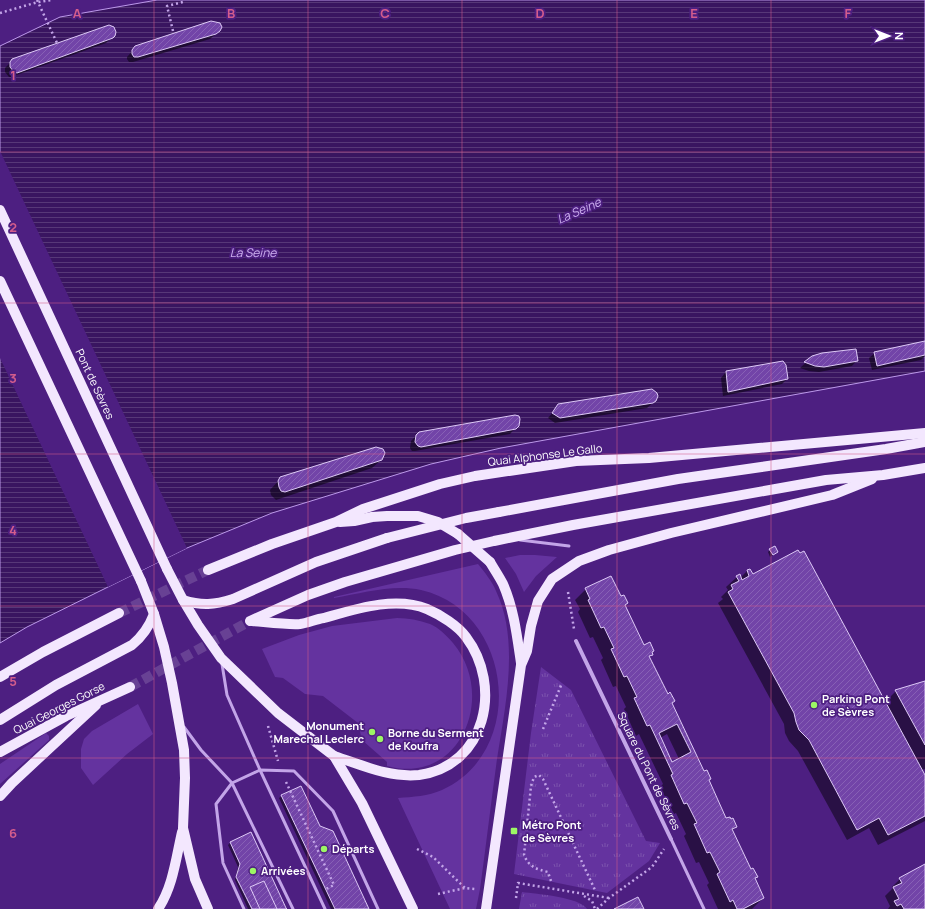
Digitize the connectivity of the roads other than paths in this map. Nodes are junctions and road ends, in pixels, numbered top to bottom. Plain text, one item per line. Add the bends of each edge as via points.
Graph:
1 (0, 210) edge
2 (0, 281) edge
3 (925, 433) edge
4 (925, 442) edge
5 (925, 468) edge
6 (883, 475) junction
7 (336, 522) junction
8 (494, 541) junction
9 (569, 546) dead end
10 (208, 570) tunnel mouth
11 (183, 600) junction
12 (119, 613) tunnel mouth
13 (154, 614) junction
14 (576, 641) road end
15 (221, 658) junction
16 (521, 665) junction
17 (0, 676) edge
18 (130, 687) tunnel mouth
19 (104, 698) junction
20 (0, 720) edge
21 (179, 721) junction
22 (0, 752) edge
23 (334, 756) junction
24 (260, 770) junction
25 (232, 783) junction
26 (0, 796) edge
27 (183, 828) junction
28 (672, 839) joint
29 (158, 909) edge
30 (208, 909) edge
31 (244, 909) edge
32 (293, 909) edge
33 (325, 909) edge
34 (378, 909) edge
35 (413, 909) edge
36 (486, 909) edge
37 (704, 909) edge

1 - 11 main road, Pont de Sèvres, bridge
2 - 13 main road, bridge via 141,581
3 - 7 main road, Quai Alphonse Le Gallo via 649,458 576,461 510,470 440,484 363,509
4 - 11 main road, bridge via 678,479 459,520 387,538 316,562 220,603 196,604
5 - 6 main road
6 - 8 main road via 826,480
6 - 16 main road via 832,495 672,533 579,561 552,579 538,601 527,651
7 - 10 main road, Quai Alphonse Le Gallo
7 - 16 main road, bridge via 372,517 418,516 438,522 458,534 490,562 502,582 515,620
8 - 9 lane via 520,540
8 - 23 main road via 345,582 308,595 250,621 299,624 380,605 411,605 441,616 466,637 482,668 486,696 482,721 463,755 444,768 410,775 382,772
11 - 15 main road, Pont de Sèvres
12 - 17 main road
13 - 20 main road via 142,636 132,645 56,685
13 - 21 main road via 164,647
14 - 28 street, Square du Pont de Sèvres
15 - 23 main road, Pont de Sèvres via 278,713
15 - 24 lane via 227,695
16 - 36 main road
18 - 19 main road, Quai Georges Gorse
19 - 22 main road, Quai Georges Gorse
19 - 26 main road
21 - 25 lane via 201,750
21 - 27 main road via 185,771
23 - 35 main road via 362,803
24 - 25 lane
24 - 33 lane
24 - 34 lane via 294,771 333,811
25 - 31 lane via 216,804 223,863
25 - 32 lane
27 - 29 main road via 168,889
27 - 30 main road via 195,879
28 - 37 lane, Square du Pont de Sèvres

